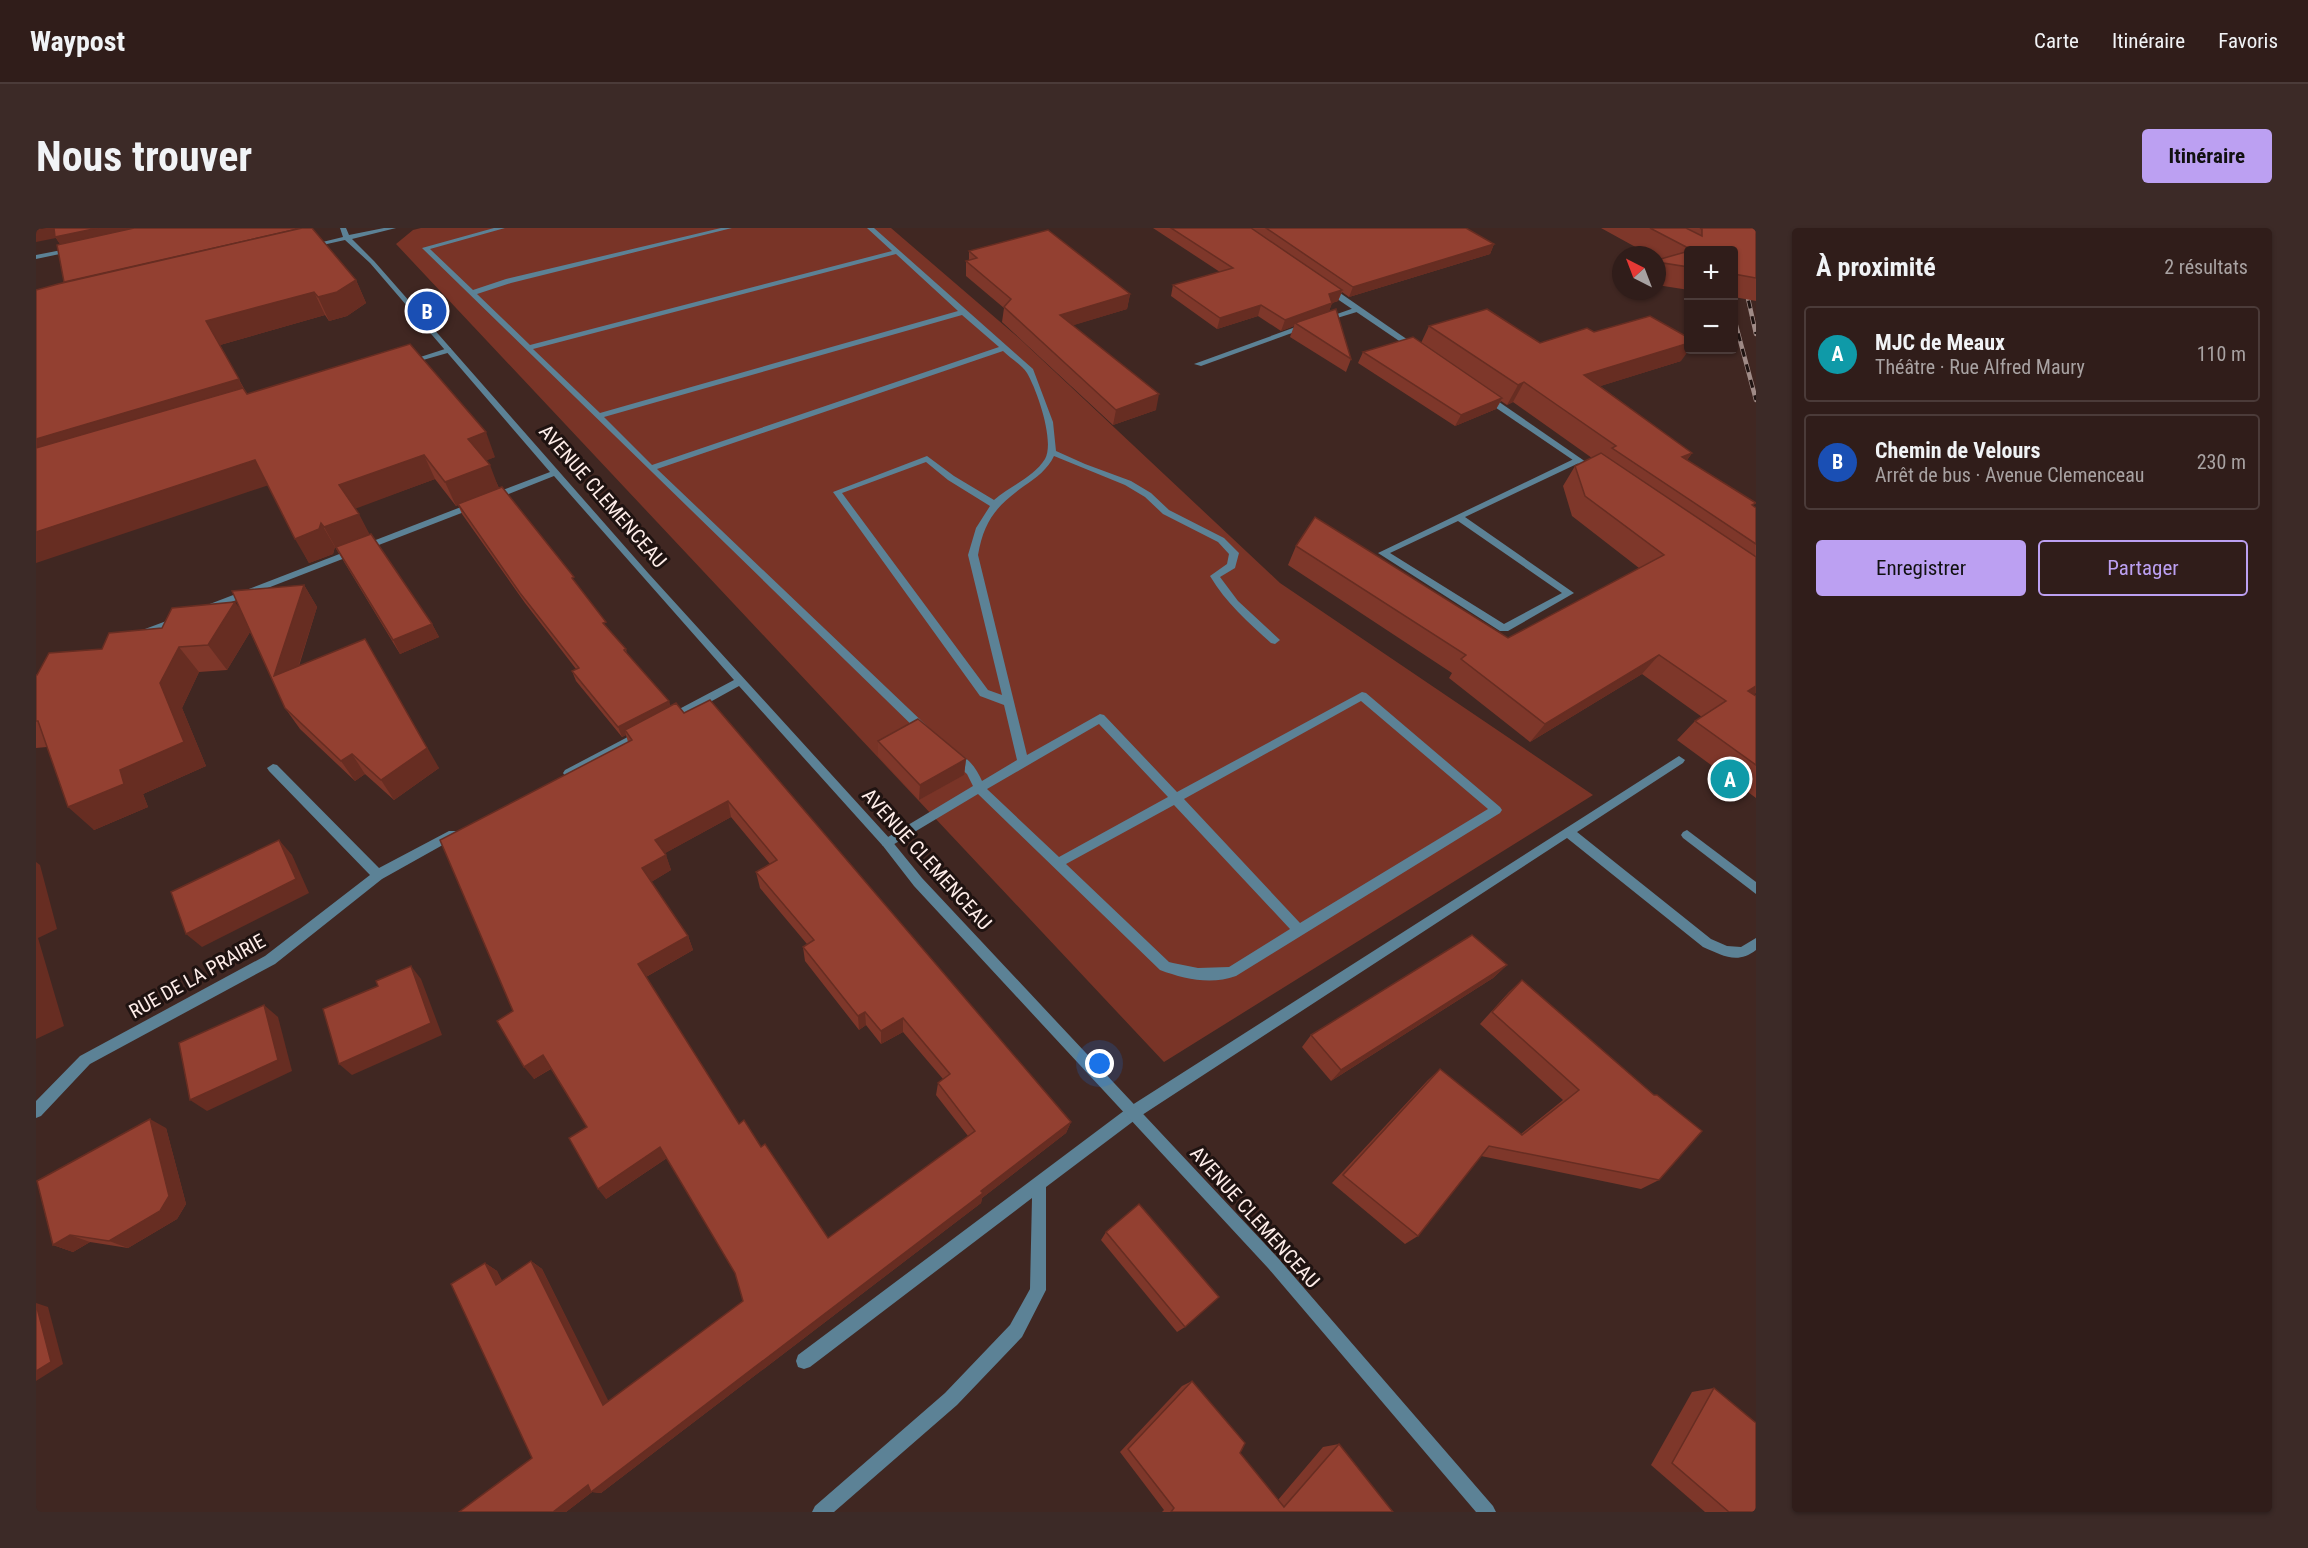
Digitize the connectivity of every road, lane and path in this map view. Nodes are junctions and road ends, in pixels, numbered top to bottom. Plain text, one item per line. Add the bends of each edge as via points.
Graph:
1 (393, 228) edge
2 (502, 228) edge
3 (729, 228) edge
4 (870, 228) edge
5 (344, 233) edge
6 (82, 248) edge
7 (300, 248) edge
8 (897, 252) junction
9 (36, 257) edge
10 (1318, 282) edge
11 (472, 293) junction
12 (1357, 309) junction
13 (963, 312) junction
14 (528, 348) junction
15 (1004, 348) junction
16 (448, 350) junction
17 (1424, 355) edge
18 (402, 364) edge
19 (1198, 364) dead end
20 (1482, 394) edge
21 (598, 416) junction
22 (1052, 452) junction
23 (1578, 460) junction
24 (651, 468) junction
25 (557, 472) junction
26 (1607, 480) edge
27 (995, 505) junction
28 (1458, 518) junction
29 (136, 636) edge
30 (1275, 640) dead end
31 (740, 681) junction
32 (1008, 702) junction
33 (930, 735) edge
34 (947, 750) edge
35 (1679, 760) dead end
36 (1023, 762) junction
37 (273, 768) dead end
38 (554, 781) edge
39 (979, 788) junction
40 (1176, 798) junction
41 (460, 831) edge
42 (1568, 832) junction
43 (1687, 835) dead end
44 (887, 843) junction
45 (1058, 863) junction
46 (378, 875) junction
47 (1756, 889) edge
48 (1299, 930) junction
49 (1756, 943) edge
50 (36, 1111) edge
51 (1134, 1112) junction
52 (1039, 1182) junction
53 (804, 1361) dead end
54 (821, 1512) edge
55 (1487, 1512) edge

1 - 5 street
2 - 11 street via 425,248
3 - 11 street
4 - 8 street
5 - 7 street
5 - 16 street, AVENUE CLEMENCEAU
6 - 9 street
8 - 13 street
8 - 14 street
10 - 12 street
11 - 14 street
12 - 17 street
12 - 19 street
13 - 15 street
13 - 21 street
14 - 21 street
15 - 22 street via 1030,371 1040,393
15 - 24 street
16 - 18 street
16 - 25 street, AVENUE CLEMENCEAU
20 - 23 street
21 - 24 street
22 - 27 street via 1043,466
22 - 30 street via 1128,483 1166,512 1221,540 1234,553 1232,566 1215,576 1222,590
23 - 26 street
23 - 28 street
24 - 33 street
25 - 29 street
25 - 31 street, AVENUE CLEMENCEAU
27 - 32 street via 977,532 973,555
27 - 32 street via 941,474 927,459 837,492 984,693
28 - 28 street via 1383,553 1504,629 1569,593
31 - 38 street
31 - 44 street, AVENUE CLEMENCEAU
32 - 36 street
34 - 39 street via 972,771
35 - 42 street
36 - 39 street
36 - 40 street via 1100,718
37 - 46 street
39 - 44 street
39 - 45 street
40 - 45 street
40 - 48 street
40 - 48 street via 1362,696 1496,810
41 - 46 street, RUE DE LA PRAIRIE
42 - 49 street via 1707,942 1726,951 1743,953
42 - 51 street
43 - 47 street
44 - 51 street, AVENUE CLEMENCEAU via 918,882
45 - 48 street via 1165,966 1184,974 1210,976 1231,972
46 - 50 street, RUE DE LA PRAIRIE via 270,960 86,1060
51 - 52 street
51 - 55 street, AVENUE CLEMENCEAU via 1273,1263
52 - 53 street
52 - 54 street via 1038,1290 1016,1331 951,1399

